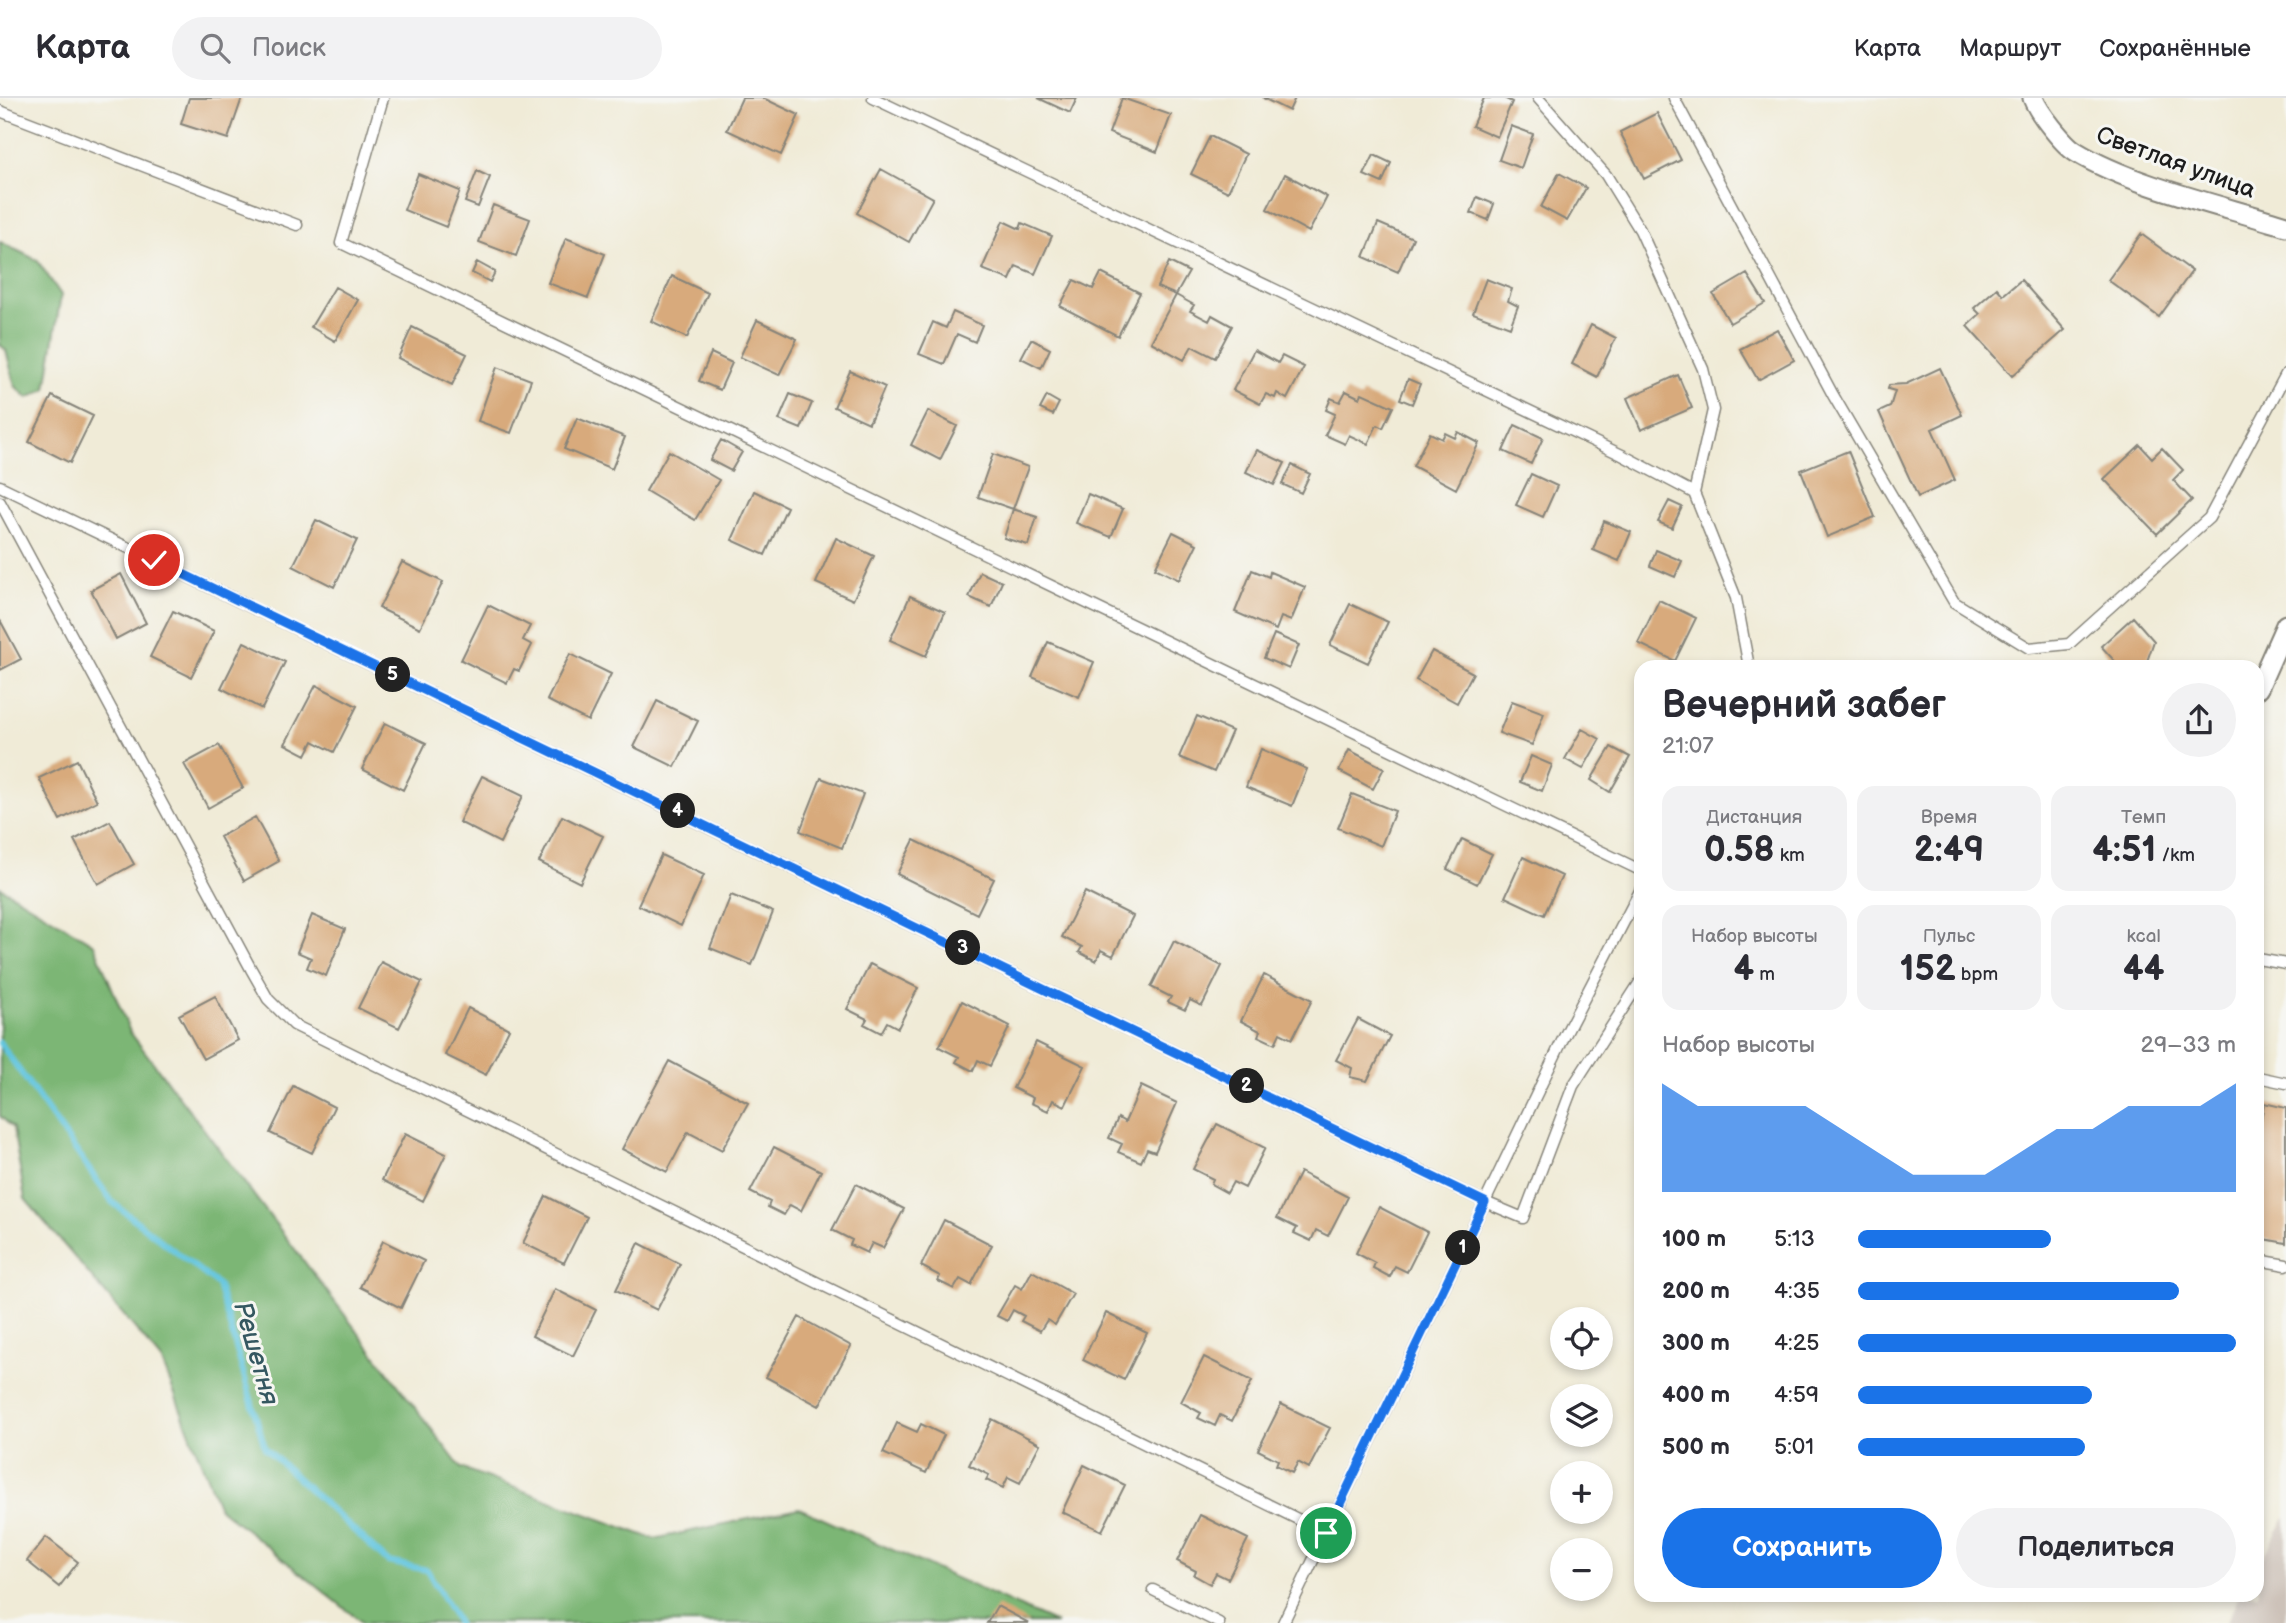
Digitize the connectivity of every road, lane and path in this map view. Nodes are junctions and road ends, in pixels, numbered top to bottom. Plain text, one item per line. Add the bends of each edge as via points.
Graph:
1 (383, 98) edge
2 (873, 98) edge
3 (1538, 98) edge
4 (1674, 98) edge
5 (2033, 98) edge
6 (0, 111) edge
7 (297, 225) dead end
8 (2286, 226) edge
9 (2286, 374) edge
10 (0, 486) edge
11 (1694, 493) junction
12 (0, 502) edge
13 (2286, 625) edge
14 (1748, 660) edge
15 (2264, 674) edge
16 (1634, 867) edge
17 (1634, 902) edge
18 (2264, 960) edge
19 (2286, 964) edge
20 (1634, 991) edge
21 (2264, 1078) edge
22 (2286, 1083) edge
23 (1485, 1202) junction
24 (2264, 1261) edge
25 (2286, 1265) edge
26 (1326, 1533) junction
27 (1153, 1590) dead end
28 (1219, 1623) edge
29 (1283, 1623) edge

1 - 16 lane via 341,243
2 - 11 lane
3 - 11 lane via 1605,175 1640,230 1703,369 1713,410
4 - 9 lane via 1833,395 1954,602 2029,648 2069,644 2208,519
5 - 8 street, Светлая улица via 2036,108 2074,152 2142,181
6 - 7 lane
10 - 23 lane
11 - 14 lane via 1736,598
12 - 26 lane via 251,969 268,999 294,1025
13 - 15 street
17 - 23 lane
18 - 19 lane
20 - 23 lane via 1573,1086 1522,1218
21 - 22 lane
23 - 26 lane
24 - 25 lane
26 - 29 lane
27 - 28 lane

